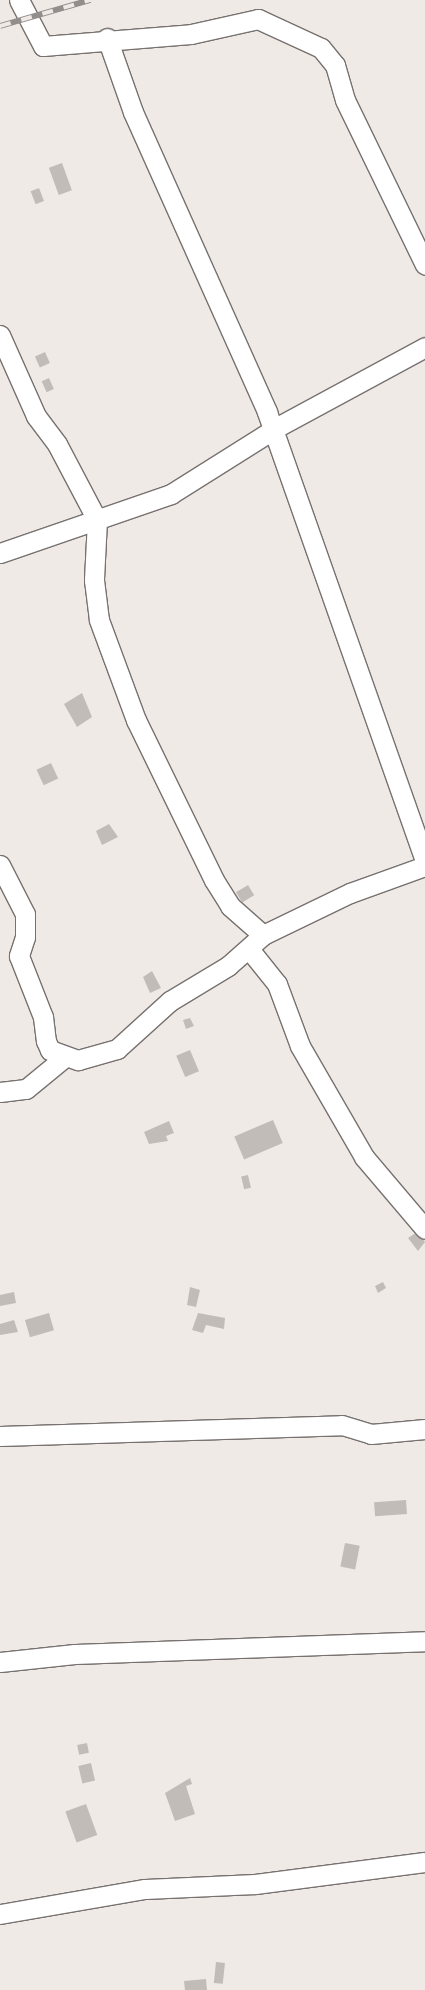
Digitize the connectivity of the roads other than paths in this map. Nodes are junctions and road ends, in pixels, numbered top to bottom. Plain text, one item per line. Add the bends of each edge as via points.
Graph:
1 (19, 0) edge
2 (107, 38) junction
3 (425, 265) edge
4 (0, 335) edge
5 (425, 347) edge
6 (273, 431) junction
7 (97, 520) junction
8 (0, 553) edge
9 (425, 860) edge
10 (0, 865) edge
11 (425, 866) edge
12 (263, 935) junction
13 (249, 949) junction
14 (65, 1057) junction
15 (0, 1092) edge
16 (425, 1229) edge
17 (425, 1429) edge
18 (0, 1436) edge
19 (425, 1641) edge
20 (0, 1662) edge
21 (425, 1862) edge
22 (0, 1914) edge

1 - 2 street via 43,46
2 - 3 street via 191,34 258,19 321,48 335,65 345,100
2 - 6 street via 133,112 192,248 210,278
4 - 7 street via 36,416 57,444
5 - 6 street
6 - 7 street via 171,494
6 - 9 street
7 - 8 street
7 - 12 street via 94,580 99,620 136,720 214,880 230,906
10 - 14 street via 25,914 26,937 19,956 24,978 43,1017 50,1050
11 - 12 street via 350,893
12 - 13 street
13 - 14 street via 170,1001 117,1048 94,1058
13 - 16 street via 277,984 300,1046 364,1157
14 - 15 street via 26,1089
17 - 18 street via 371,1434 342,1425
19 - 20 street via 95,1653
21 - 22 street via 255,1884 145,1889

